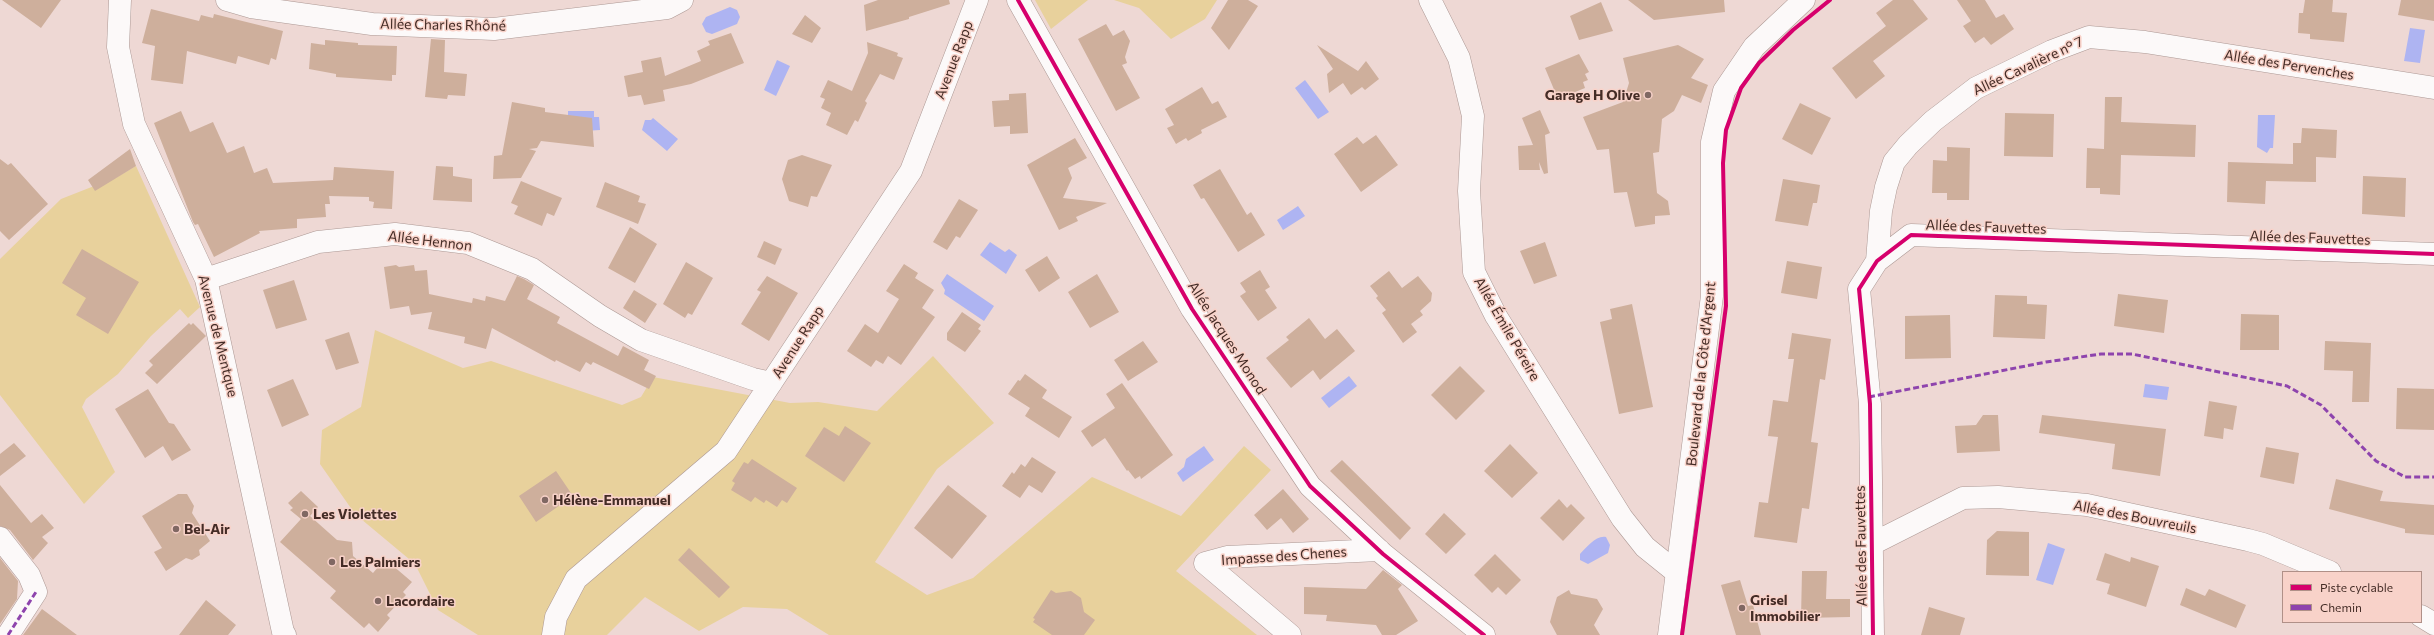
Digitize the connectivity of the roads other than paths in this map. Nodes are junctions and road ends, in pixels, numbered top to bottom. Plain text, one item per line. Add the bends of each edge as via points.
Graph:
1 (120, 0) edge
2 (227, 0) edge
3 (682, 0) edge
4 (977, 0) edge
5 (1018, 0) edge
6 (1430, 0) edge
7 (1804, 0) edge
8 (2145, 42) joint
9 (2434, 88) edge
10 (2434, 254) edge
11 (1877, 261) junction
12 (206, 279) junction
13 (771, 383) junction
14 (0, 538) edge
15 (1872, 544) junction
16 (1379, 550) junction
17 (2328, 571) edge
18 (1676, 572) junction
19 (2422, 617) edge
20 (2434, 624) edge
21 (8, 635) edge
22 (285, 635) edge
23 (553, 635) edge
24 (1290, 635) edge
25 (1484, 635) edge
26 (1669, 635) edge
27 (1873, 635) edge

1 - 12 street, Avenue de Mentque via 118,48 134,124
2 - 3 street, Allée Charles Rhôné via 251,7 372,24 494,29 667,8
4 - 13 street, Avenue Rapp via 911,171
5 - 16 street, Allée Jacques Monod via 1192,309 1310,486
6 - 18 street, Allée Émile Péreire via 1459,58 1472,116 1469,191 1474,272 1496,316 1622,518 1645,547
7 - 18 street, Boulevard de la Côte d'Argent via 1754,47 1724,91 1712,142 1712,296
8 - 9 street, Allée des Pervenches
8 - 11 street, Allée Cavalière n° 7 via 2089,37 2052,51 1976,88 1933,121 1894,162 1881,211
10 - 11 street, Allée des Fauvettes via 1911,235
11 - 15 street, Allée des Fauvettes via 1859,289 1870,404
12 - 13 street, Allée Hennon via 318,242 395,234 468,243 532,269 600,316 641,340
12 - 22 street, Avenue de Mentque
13 - 23 street, Avenue Rapp via 726,451 576,580 556,617
14 - 21 street via 29,575 36,592
15 - 17 street, Allée des Bouvreuils via 1963,498 1998,498 2087,505 2241,539 2263,544
15 - 27 street, Allée des Fauvettes
16 - 24 street, Impasse des Chenes via 1227,557 1205,562
16 - 25 street, Allée Jacques Monod
18 - 26 street, Boulevard de la Côte d'Argent
19 - 20 street

